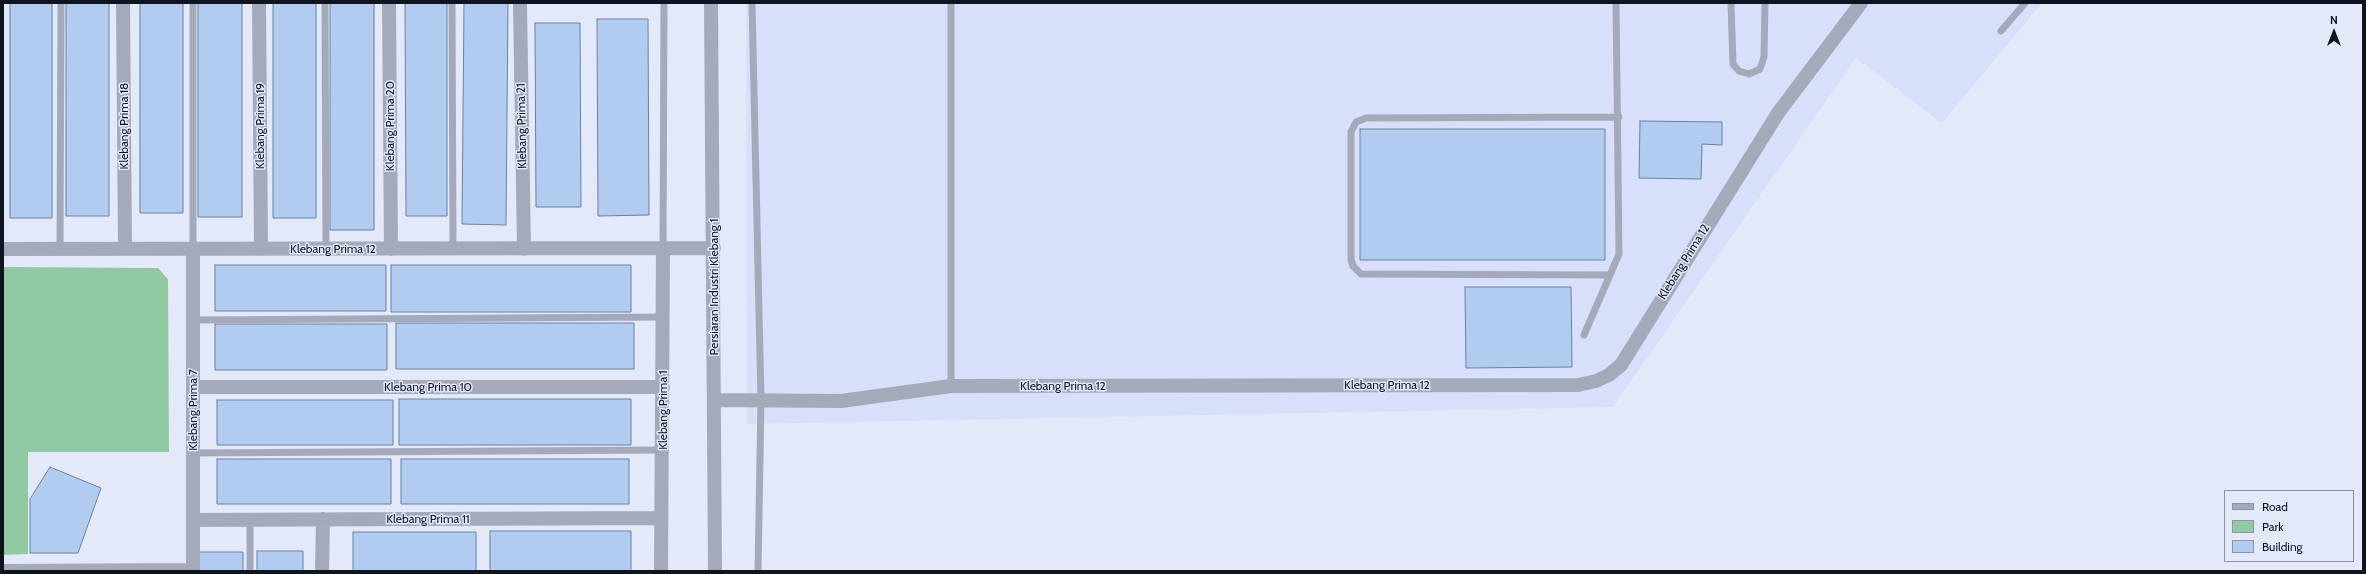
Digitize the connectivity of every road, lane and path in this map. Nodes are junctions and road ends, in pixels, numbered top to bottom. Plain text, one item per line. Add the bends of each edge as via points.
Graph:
1 (61, 3) edge
2 (123, 3) edge
3 (193, 3) edge
4 (259, 3) edge
5 (325, 3) edge
6 (389, 3) edge
7 (452, 3) edge
8 (520, 3) edge
9 (664, 3) edge
10 (711, 3) edge
11 (752, 3) edge
12 (951, 3) edge
13 (1616, 3) edge
14 (1731, 3) edge
15 (1765, 3) edge
16 (1861, 3) edge
17 (2025, 3) edge
18 (2001, 31) dead end
19 (1619, 117) junction
20 (453, 248) junction
21 (714, 248) junction
22 (3, 249) edge
23 (60, 249) junction
24 (125, 249) junction
25 (193, 249) junction
26 (261, 249) junction
27 (326, 249) junction
28 (391, 249) junction
29 (524, 249) junction
30 (663, 249) junction
31 (1610, 275) junction
32 (663, 317) junction
33 (194, 320) junction
34 (1584, 335) dead end
35 (951, 386) junction
36 (193, 387) junction
37 (663, 387) junction
38 (715, 400) junction
39 (761, 400) junction
40 (663, 450) junction
41 (194, 453) junction
42 (661, 518) junction
43 (323, 519) junction
44 (194, 520) junction
45 (250, 520) junction
46 (3, 571) edge
47 (54, 571) edge
48 (119, 571) edge
49 (193, 571) edge
50 (250, 571) edge
51 (322, 571) edge
52 (661, 571) edge
53 (715, 571) edge
54 (758, 571) edge

1 - 23 lane
2 - 24 street, Klebang Prima 18
3 - 25 lane
4 - 26 street, Klebang Prima 19
5 - 27 lane
6 - 28 street, Klebang Prima 20
7 - 20 lane
8 - 29 street, Klebang Prima 21
9 - 30 lane
10 - 21 street, Persiaran Industri Klebang 1
11 - 39 lane
12 - 35 lane
13 - 19 lane
14 - 15 lane via 1733,64 1739,71 1749,74 1760,69 1764,57
16 - 35 street, Klebang Prima 12 via 1778,113 1621,365 1596,381 1578,385
17 - 18 lane
19 - 31 lane via 1619,254
19 - 31 lane via 1366,118 1356,122 1351,132 1351,259 1353,266 1361,274
20 - 28 street, Klebang Prima 12
20 - 29 street, Klebang Prima 12
21 - 30 street, Klebang Prima 12
21 - 38 street, Persiaran Industri Klebang 1
22 - 23 street, Klebang Prima 12
23 - 24 street, Klebang Prima 12
24 - 25 street, Klebang Prima 12
25 - 26 street, Klebang Prima 12
25 - 33 street, Klebang Prima 7
26 - 27 street, Klebang Prima 12
27 - 28 street, Klebang Prima 12
29 - 30 street, Klebang Prima 12
30 - 32 street, Klebang Prima 1
31 - 34 lane
32 - 33 lane
32 - 37 street, Klebang Prima 1
33 - 36 street, Klebang Prima 7
35 - 39 street, Klebang Prima 12 via 841,401
36 - 37 street, Klebang Prima 10
36 - 41 street, Klebang Prima 7
37 - 40 street, Klebang Prima 1
38 - 39 street, Klebang Prima 12
38 - 53 street, Persiaran Industri Klebang 1
39 - 54 lane
40 - 41 lane
40 - 42 street, Klebang Prima 1
41 - 44 street, Klebang Prima 7
42 - 43 street, Klebang Prima 11
42 - 52 street, Klebang Prima 1
43 - 45 street, Klebang Prima 11
43 - 51 street
44 - 45 street, Klebang Prima 11
44 - 49 street, Klebang Prima 7
45 - 50 lane
46 - 47 street
47 - 48 street
48 - 49 street

